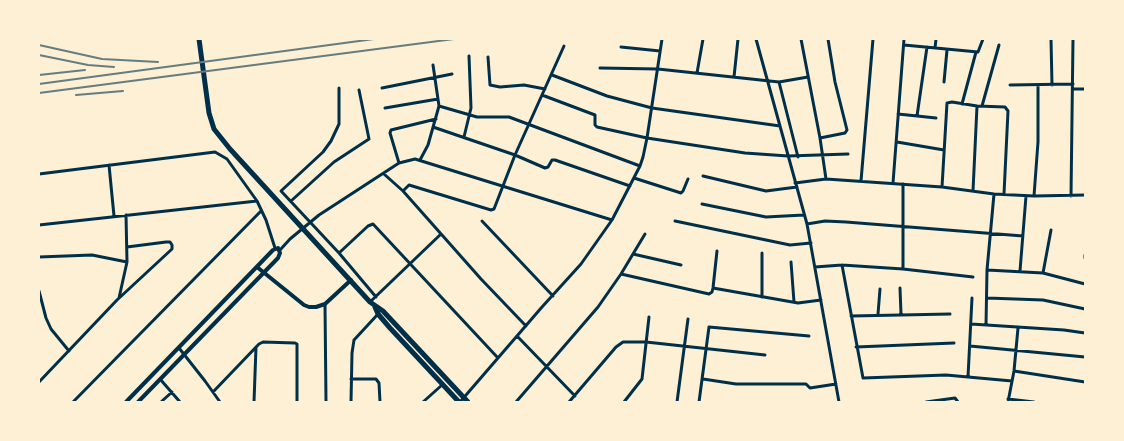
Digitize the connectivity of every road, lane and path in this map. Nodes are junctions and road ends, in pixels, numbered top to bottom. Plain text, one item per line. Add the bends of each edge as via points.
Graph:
1 (199, 39) edge
2 (662, 39) edge
3 (703, 39) edge
4 (738, 39) edge
5 (756, 39) edge
6 (801, 39) edge
7 (828, 39) edge
8 (873, 39) edge
9 (904, 39) edge
10 (936, 39) edge
11 (984, 39) edge
12 (1051, 39) edge
13 (1073, 39) edge
14 (904, 45) junction
15 (999, 45) dead end
16 (564, 46) dead end
17 (621, 47) dead end
18 (927, 47) junction
19 (935, 48) junction
20 (947, 50) junction
21 (660, 51) junction
22 (976, 52) junction
23 (468, 56) dead end
24 (488, 57) dead end
25 (433, 65) dead end
26 (600, 68) dead end
27 (658, 69) junction
28 (698, 73) junction
29 (452, 74) dead end
30 (552, 75) junction
31 (734, 77) junction
32 (808, 77) junction
33 (435, 78) junction
34 (767, 81) junction
35 (779, 82) junction
36 (944, 82) dead end
37 (1073, 84) junction
38 (1010, 85) dead end
39 (1038, 85) junction
40 (1052, 85) junction
41 (339, 88) dead end
42 (382, 88) dead end
43 (545, 89) junction
44 (1074, 89) junction
45 (1085, 89) edge
46 (360, 90) dead end
47 (542, 95) junction
48 (438, 99) junction
49 (962, 104) junction
50 (439, 106) junction
51 (977, 106) junction
52 (982, 106) junction
53 (385, 108) dead end
54 (652, 108) junction
55 (898, 114) junction
56 (470, 116) junction
57 (917, 116) junction
58 (936, 118) dead end
59 (436, 119) junction
60 (529, 124) junction
61 (780, 126) junction
62 (433, 128) junction
63 (464, 137) junction
64 (648, 138) junction
65 (820, 138) junction
66 (896, 142) junction
67 (944, 150) junction
68 (848, 154) dead end
69 (515, 155) junction
70 (823, 155) junction
71 (788, 156) junction
72 (798, 157) junction
73 (420, 160) junction
74 (399, 163) junction
75 (109, 165) junction
76 (640, 166) junction
77 (39, 174) edge
78 (384, 174) junction
79 (703, 176) dead end
80 (634, 178) junction
81 (688, 179) dead end
82 (826, 179) junction
83 (861, 181) junction
84 (893, 183) junction
85 (903, 184) junction
86 (796, 185) junction
87 (503, 186) junction
88 (630, 186) junction
89 (942, 187) junction
90 (973, 191) junction
91 (403, 192) junction
92 (994, 194) junction
93 (1004, 194) junction
94 (1026, 196) junction
95 (1034, 196) junction
96 (1071, 196) junction
97 (1085, 196) edge
98 (257, 201) junction
99 (291, 201) junction
100 (702, 204) dead end
101 (261, 211) junction
102 (126, 215) junction
103 (804, 215) junction
104 (114, 216) junction
105 (612, 220) junction
106 (482, 221) dead end
107 (675, 221) dead end
108 (310, 222) junction
109 (807, 224) junction
110 (39, 225) edge
111 (903, 227) junction
112 (1051, 230) dead end
113 (441, 234) junction
114 (645, 234) dead end
115 (990, 234) junction
116 (1023, 236) junction
117 (811, 243) junction
118 (127, 248) junction
119 (277, 249) junction
120 (718, 251) dead end
121 (339, 253) junction
122 (762, 253) dead end
123 (633, 254) junction
124 (39, 257) edge
125 (127, 262) junction
126 (790, 262) dead end
127 (411, 264) junction
128 (681, 265) dead end
129 (842, 265) junction
130 (257, 267) junction
131 (815, 267) junction
132 (903, 269) junction
133 (987, 270) junction
134 (1020, 271) junction
135 (263, 272) junction
136 (1043, 273) junction
137 (621, 274) junction
138 (972, 277) dead end
139 (352, 280) junction
140 (1085, 284) edge
141 (713, 288) junction
142 (900, 288) dead end
143 (880, 289) dead end
144 (39, 291) edge
145 (553, 296) junction
146 (376, 297) junction
147 (762, 297) junction
148 (972, 298) dead end
149 (987, 298) junction
150 (119, 299) junction
151 (821, 300) junction
152 (794, 302) junction
153 (325, 304) junction
154 (372, 304) junction
155 (1085, 309) edge
156 (380, 312) junction
157 (878, 314) junction
158 (902, 314) junction
159 (950, 314) dead end
160 (851, 316) junction
161 (649, 317) dead end
162 (688, 320) dead end
163 (971, 324) junction
164 (986, 325) junction
165 (526, 326) junction
166 (1018, 328) junction
167 (1085, 333) edge
168 (517, 336) junction
169 (808, 336) dead end
170 (646, 342) junction
171 (954, 343) dead end
172 (256, 346) junction
173 (856, 346) junction
174 (970, 346) junction
175 (684, 347) junction
176 (179, 348) junction
177 (706, 350) junction
178 (1017, 350) junction
179 (69, 351) junction
180 (184, 354) junction
181 (765, 355) dead end
182 (1085, 357) edge
183 (499, 358) junction
184 (547, 367) junction
185 (1014, 371) junction
186 (968, 377) junction
187 (703, 378) junction
188 (160, 379) junction
189 (351, 379) junction
190 (1012, 381) junction
191 (39, 382) edge
192 (1085, 382) edge
193 (443, 384) junction
194 (836, 384) junction
195 (172, 392) junction
196 (213, 392) junction
197 (575, 396) junction
198 (1008, 400) edge
199 (463, 401) edge
200 (73, 402) edge
201 (126, 402) edge
202 (138, 402) edge
203 (162, 402) edge
204 (180, 402) edge
205 (220, 402) edge
206 (254, 402) edge
207 (297, 402) edge
208 (326, 402) edge
209 (352, 402) edge
210 (380, 402) edge
211 (423, 402) edge
212 (516, 402) edge
213 (569, 402) edge
214 (624, 402) edge
215 (677, 402) edge
216 (699, 402) edge
217 (839, 402) edge
218 (926, 402) edge
219 (958, 402) edge
220 (1034, 402) edge

1 - 139 highway via 214,129
2 - 21 street
3 - 28 street
4 - 31 street
5 - 34 street
6 - 32 street
7 - 65 street via 847,130
8 - 83 street
9 - 14 street
10 - 19 street
11 - 22 street via 980,51
12 - 40 street
13 - 37 street
14 - 18 street
14 - 55 street
15 - 52 street
16 - 30 street
17 - 21 street
18 - 19 street
18 - 57 street
19 - 20 street
20 - 22 street
20 - 36 street
21 - 27 street
22 - 49 street
23 - 56 street
24 - 43 street via 490,85
25 - 33 street
26 - 27 street
27 - 28 street
27 - 54 street
28 - 31 street
29 - 33 street
30 - 43 street
30 - 54 street via 607,96
31 - 34 street
32 - 35 street
32 - 65 street
33 - 42 street
33 - 48 street
34 - 35 street
34 - 61 street
35 - 72 street
37 - 40 street
37 - 44 street
38 - 39 street
39 - 40 street
39 - 95 street
41 - 99 street via 337,130 328,146 282,189
43 - 47 street
44 - 45 street
44 - 96 street
46 - 99 street via 369,138 334,162
47 - 60 street
47 - 64 street via 595,115 597,127
48 - 50 street
48 - 53 street
49 - 51 street
49 - 67 street via 952,102 947,105
50 - 56 street
50 - 59 street
51 - 52 street
51 - 90 street
52 - 93 street via 1007,109
54 - 61 street
54 - 64 street
55 - 57 street
55 - 66 street
56 - 60 street via 509,117
56 - 63 street
57 - 58 street
59 - 62 street
59 - 74 street via 390,130
60 - 69 street
60 - 76 street
61 - 71 street
62 - 63 street
62 - 73 street
63 - 69 street
64 - 71 street
64 - 76 street
65 - 70 street
66 - 67 street
66 - 84 street
67 - 89 street
68 - 70 street
69 - 87 street
69 - 88 street via 545,168 555,160
70 - 72 street
70 - 82 street
71 - 72 street
71 - 86 street
73 - 74 street
73 - 87 street
74 - 78 street
75 - 77 street
75 - 98 street via 215,152 227,159
75 - 104 street
76 - 80 street
78 - 91 street
78 - 108 street
79 - 86 street via 766,191
80 - 81 street via 681,193
80 - 88 street
82 - 83 street
82 - 86 street
83 - 84 street
84 - 85 street
85 - 89 street
85 - 111 street
86 - 103 street
87 - 91 street via 492,210 409,185
87 - 105 street
88 - 105 street
89 - 90 street
90 - 92 street
91 - 113 street
92 - 93 street
92 - 115 street
93 - 94 street
94 - 95 street
94 - 116 street
95 - 96 street
96 - 97 street
98 - 101 street
98 - 102 street
99 - 108 street
100 - 103 street via 766,217
101 - 119 street
101 - 200 street
102 - 104 street
102 - 118 street
103 - 109 street
104 - 110 street
105 - 145 street
106 - 145 street
107 - 117 street via 790,245
108 - 119 street
108 - 121 street
109 - 111 street via 824,221
109 - 117 street
111 - 115 street
111 - 132 street
112 - 136 street
113 - 127 street
113 - 165 street
114 - 123 street
115 - 116 street
115 - 133 street
116 - 134 street
117 - 131 street
118 - 125 street
118 - 150 street via 166,242 172,245 172,249
119 - 130 street
119 - 135 street via 280,255
120 - 141 street
121 - 127 street via 372,223
121 - 146 street
122 - 147 street
123 - 128 street
123 - 137 street
124 - 125 street via 92,255
125 - 150 street
126 - 152 street
127 - 146 street
127 - 183 street
129 - 131 street
129 - 132 street
129 - 160 street
130 - 135 street
130 - 176 street
131 - 151 street
132 - 138 street
133 - 134 street
133 - 149 street
134 - 136 street
135 - 153 street via 304,305 316,307
135 - 180 street
136 - 140 street
137 - 141 street via 707,294
137 - 184 street via 598,307
139 - 153 street
139 - 154 highway
141 - 147 street
142 - 158 street
143 - 157 street
144 - 179 street via 46,318
145 - 165 street
146 - 154 street
147 - 152 street
148 - 163 street
149 - 155 street via 1049,301
149 - 164 street
150 - 179 street
151 - 152 street
151 - 194 street
153 - 208 street
154 - 156 highway
156 - 189 street via 354,340
156 - 193 highway
156 - 199 highway
157 - 158 street
157 - 160 street
158 - 159 street
160 - 173 street
161 - 170 street
162 - 175 street
163 - 164 street
163 - 174 street
164 - 166 street
165 - 168 street
166 - 167 street
166 - 178 street
168 - 183 street
168 - 184 street
169 - 177 street via 710,327
170 - 175 street
170 - 197 street via 620,344
170 - 214 street via 641,381
171 - 173 street
172 - 196 street
172 - 206 street
172 - 207 street via 263,342 296,343
173 - 186 street via 864,378
174 - 178 street
174 - 186 street
175 - 177 street
175 - 215 street
176 - 180 street
176 - 201 street
177 - 181 street
177 - 187 street
178 - 182 street
178 - 185 street
179 - 191 street
180 - 188 street
180 - 196 street
183 - 199 street
184 - 197 street
184 - 212 street
185 - 190 street
185 - 192 street
186 - 190 street
187 - 194 street via 736,384 804,384 810,388
187 - 216 street
188 - 195 street
188 - 202 street
189 - 209 street
189 - 210 street via 376,379
190 - 198 street
193 - 199 highway
193 - 211 street
194 - 217 street
195 - 203 street
195 - 204 street
196 - 205 street
197 - 213 street
198 - 220 street
218 - 219 street via 952,398

